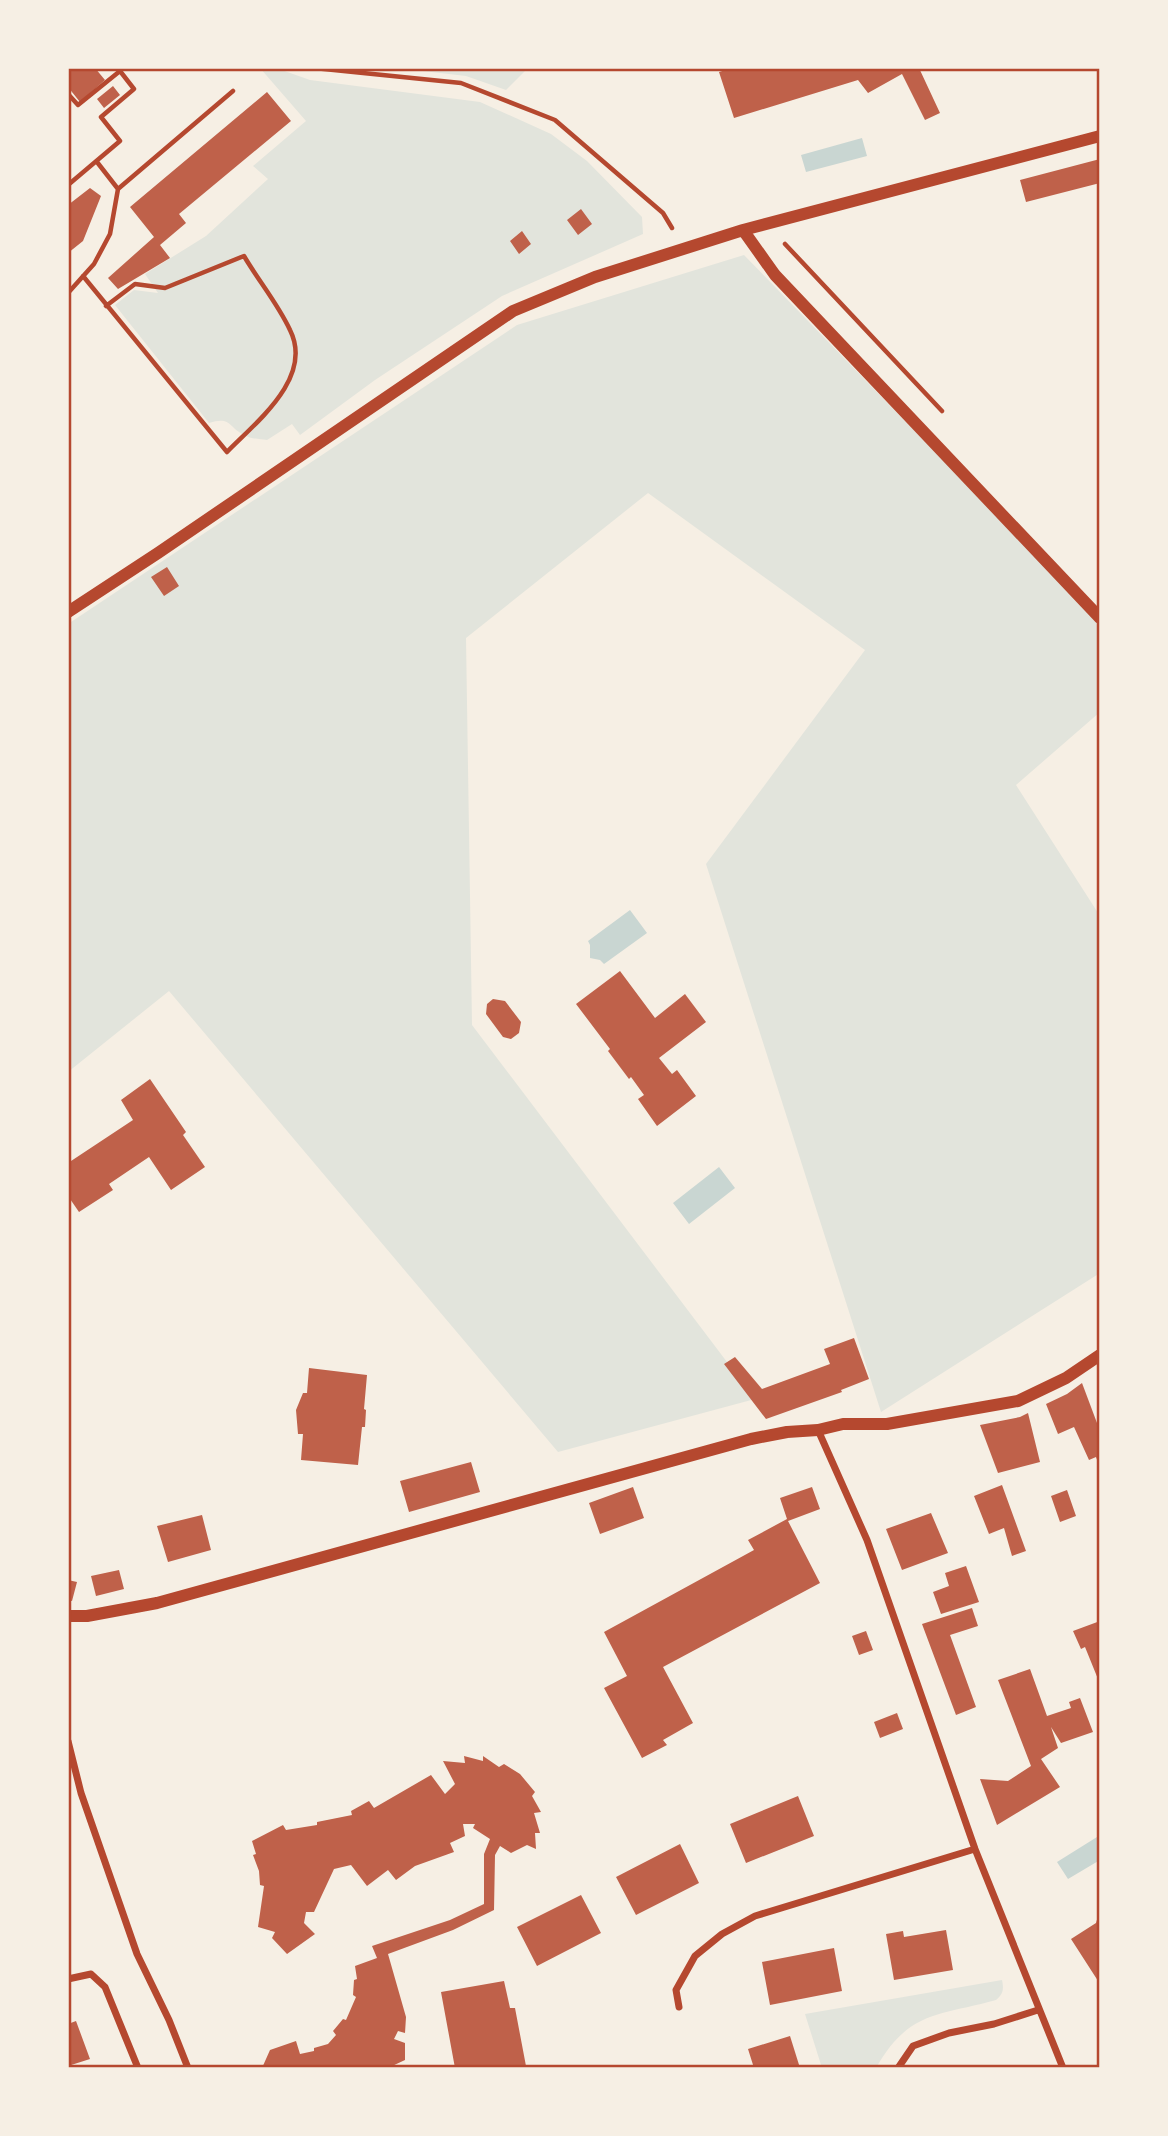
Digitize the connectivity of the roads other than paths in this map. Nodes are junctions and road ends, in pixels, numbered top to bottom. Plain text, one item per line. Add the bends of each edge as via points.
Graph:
1 (1100, 136) edge
2 (743, 230) junction
3 (68, 612) edge
4 (1100, 618) edge
5 (1100, 1355) edge
6 (818, 1430) junction
7 (68, 1616) edge
8 (68, 1741) edge
9 (975, 1849) junction
10 (68, 1979) edge
11 (679, 2007) dead end
12 (1038, 2010) junction
13 (138, 2068) edge
14 (188, 2068) edge
15 (898, 2068) edge
16 (1063, 2068) edge

1 - 2 street
2 - 3 street via 596,277 513,311
2 - 4 street via 775,275
5 - 6 street via 1018,1401 887,1424 843,1424
6 - 7 street via 751,1439 157,1603
6 - 9 street via 867,1540
8 - 14 street via 81,1793 137,1954
9 - 11 street via 755,1916 695,1956 676,1990
9 - 12 street
10 - 13 street via 90,1974 104,1987
12 - 15 street via 913,2046
12 - 16 street

